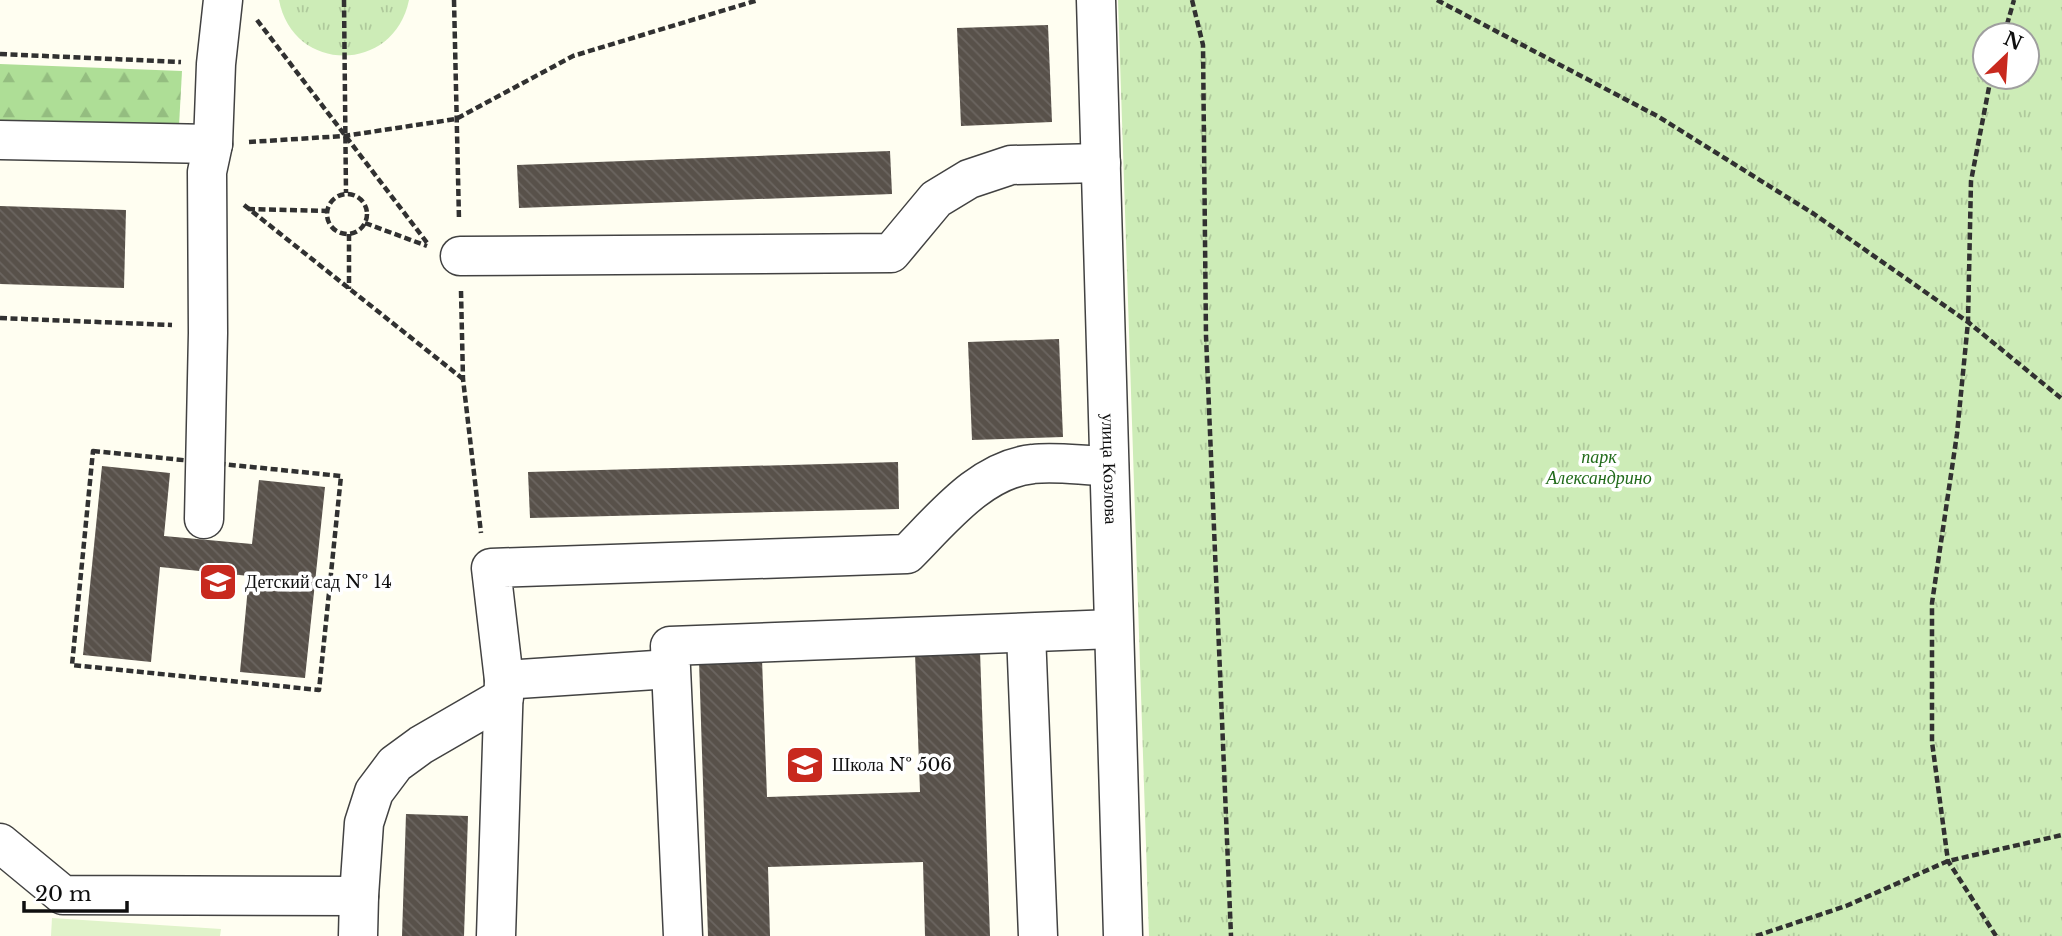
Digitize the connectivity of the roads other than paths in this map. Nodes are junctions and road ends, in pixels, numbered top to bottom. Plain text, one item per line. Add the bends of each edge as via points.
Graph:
1 (1096, 0) edge
2 (236, 5) edge
3 (0, 140) edge
4 (210, 158) junction
5 (1101, 163) junction
6 (460, 256) dead end
7 (1109, 466) junction
8 (204, 519) dead end
9 (1113, 629) junction
10 (1026, 633) junction
11 (670, 669) junction
12 (504, 688) junction
13 (0, 843) edge
14 (359, 896) junction
15 (358, 936) edge
16 (496, 936) edge
17 (683, 936) edge
18 (1038, 936) edge
19 (1123, 936) edge

1 - 5 street, улица Козлова
2 - 4 street via 216,64
3 - 4 street
4 - 8 street
5 - 6 street via 1011,165 969,179 936,199 891,253
5 - 7 street, улица Козлова
7 - 9 street, улица Козлова
7 - 12 street via 1009,468 985,481 907,554 491,568
9 - 10 street
9 - 19 street, улица Козлова
10 - 11 street via 670,646
10 - 18 street
11 - 12 street
11 - 17 street
12 - 14 street via 395,764 374,792 364,823
12 - 16 street
13 - 14 street via 63,895
14 - 15 street

